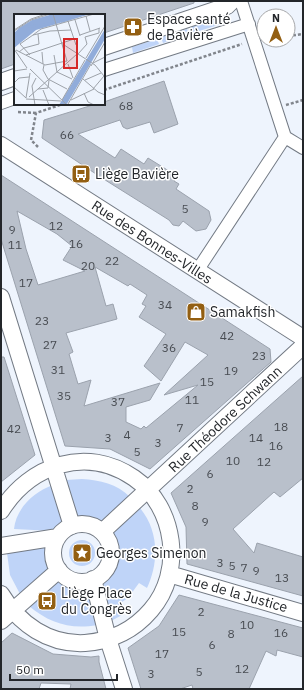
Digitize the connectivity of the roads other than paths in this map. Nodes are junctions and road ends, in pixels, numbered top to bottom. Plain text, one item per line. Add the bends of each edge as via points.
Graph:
1 (232, 1) edge
2 (241, 1) edge
3 (249, 24) junction
4 (105, 47) edge
5 (105, 70) edge
6 (14, 77) edge
7 (1, 82) edge
8 (14, 98) edge
9 (1, 103) edge
10 (285, 137) junction
11 (1, 145) edge
12 (303, 148) edge
13 (197, 271) junction
14 (1, 297) edge
15 (303, 338) edge
16 (303, 346) edge
17 (54, 467) junction
18 (148, 492) junction
19 (2, 506) edge
20 (72, 526) junction
21 (102, 532) junction
22 (58, 538) junction
23 (1, 546) edge
24 (59, 570) junction
25 (169, 574) junction
26 (94, 579) junction
27 (1, 594) edge
28 (303, 613) edge
29 (6, 616) edge
30 (108, 639) junction
31 (124, 689) edge

1 - 4 street via 227,6
2 - 3 street
3 - 5 street
3 - 10 street
6 - 7 street
8 - 9 street
10 - 12 street
10 - 13 street
11 - 13 street, Rue des Bonnes-Villes
13 - 15 street, Rue des Bonnes-Villes
14 - 17 street
16 - 18 street, Rue Théodore Schwann
17 - 18 street via 82,463 105,465 134,478
17 - 19 street via 29,479
17 - 20 street
18 - 21 street, Rue Théodore Schwann
18 - 25 street via 168,526 172,554
20 - 21 street via 89,525
20 - 22 street via 60,533
21 - 26 street via 110,546 111,556 108,566
22 - 23 street
22 - 24 street via 53,552 54,562
24 - 26 street via 75,581
24 - 29 street
25 - 28 street, Rue de la Justice
25 - 30 street via 161,595 144,618 121,634
26 - 30 street
27 - 29 street
29 - 30 street via 52,638 80,643
30 - 31 street

